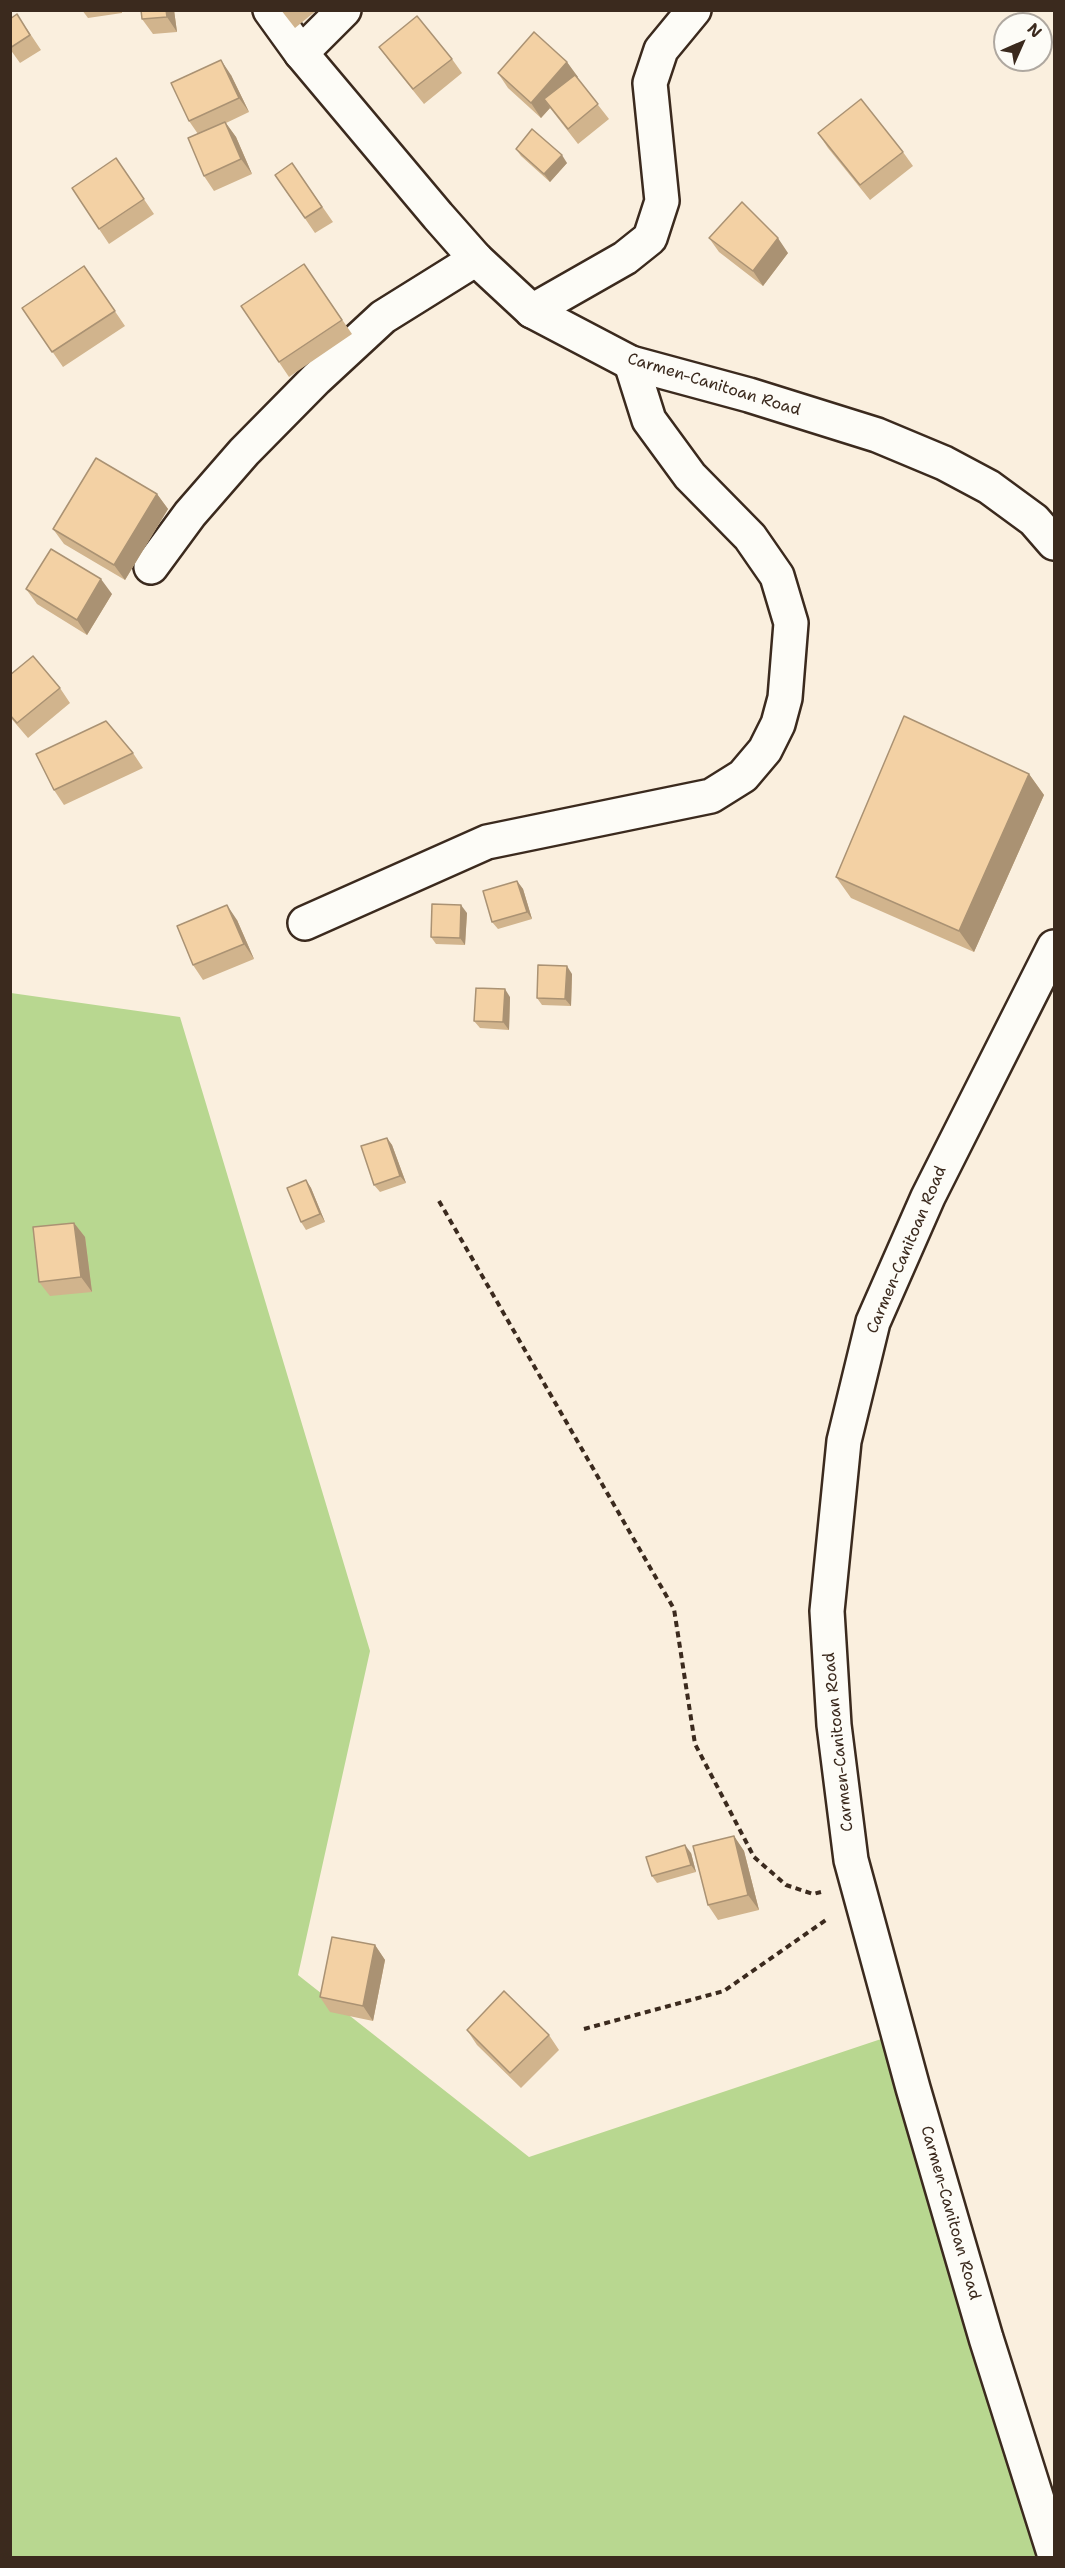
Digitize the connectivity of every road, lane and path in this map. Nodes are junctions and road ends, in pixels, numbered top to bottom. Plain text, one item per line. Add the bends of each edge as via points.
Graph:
1 (270, 10) edge
2 (344, 10) edge
3 (694, 10) edge
4 (301, 53) junction
5 (476, 260) junction
6 (532, 311) junction
7 (631, 363) junction
8 (1054, 543) edge
9 (151, 567) dead end
10 (305, 923) dead end
11 (1054, 947) edge
12 (439, 1201) dead end
13 (859, 1888) junction
14 (584, 2030) dead end
15 (1054, 2553) edge

1 - 4 main road, Carmen-Canitoan Road
2 - 4 main road
3 - 6 main road via 662,50 651,83 662,201 650,238 625,258
4 - 5 main road, Carmen-Canitoan Road
5 - 6 main road, Carmen-Canitoan Road
5 - 9 main road via 383,317 316,379 190,514
6 - 7 main road, Carmen-Canitoan Road
7 - 8 main road, Carmen-Canitoan Road via 856,428 933,458 989,487 1034,520
7 - 10 main road via 649,420 690,476 750,537 777,576 791,623 785,698 765,750 743,776 711,796 487,842
11 - 13 main road, Carmen-Canitoan Road via 928,1197 873,1322 844,1441 827,1611 834,1725 851,1860
12 - 13 path via 674,1609 695,1744 754,1857 786,1885 813,1894
13 - 14 path via 724,1991
13 - 15 main road, Carmen-Canitoan Road via 986,2338

